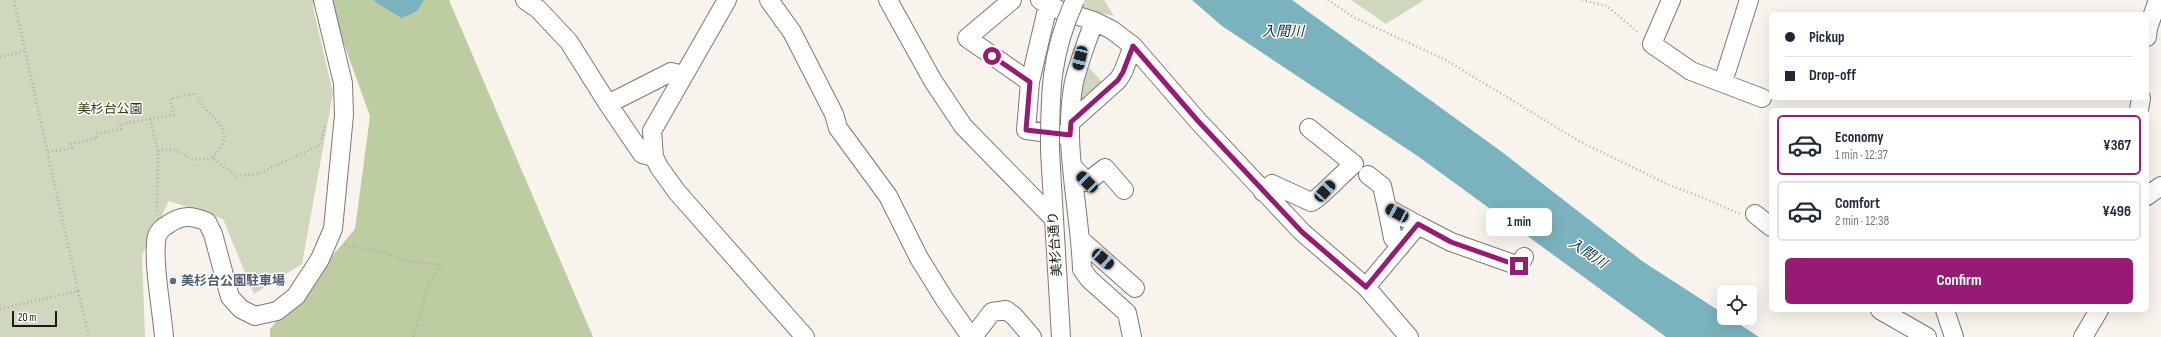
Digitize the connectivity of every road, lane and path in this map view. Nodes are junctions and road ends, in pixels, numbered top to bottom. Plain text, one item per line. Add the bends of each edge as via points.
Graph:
1 (14, 0) edge
2 (322, 0) edge
3 (524, 0) edge
4 (727, 0) edge
5 (770, 0) edge
6 (888, 0) edge
7 (1012, 0) edge
8 (1075, 0) edge
9 (1328, 0) edge
10 (1582, 0) edge
11 (1671, 0) edge
12 (1749, 0) edge
13 (2158, 0) edge
14 (1044, 3) edge
15 (1094, 21) junction
16 (2149, 25) edge
17 (1652, 44) junction
18 (1133, 46) junction
19 (25, 51) junction
20 (0, 57) edge
21 (683, 75) junction
22 (1030, 82) junction
23 (1723, 82) junction
24 (1762, 98) dead end
25 (608, 104) junction
26 (150, 119) junction
27 (327, 120) dead end
28 (1071, 128) junction
29 (1309, 128) dead end
30 (158, 151) junction
31 (48, 152) junction
32 (654, 157) junction
33 (212, 158) junction
34 (1073, 167) junction
35 (1368, 175) dead end
36 (2161, 186) edge
37 (1124, 190) dead end
38 (1263, 192) junction
39 (2149, 195) edge
40 (1387, 208) junction
41 (1755, 214) joint
42 (1053, 218) junction
43 (1418, 224) junction
44 (1769, 225) edge
45 (157, 234) junction
46 (1081, 240) junction
47 (348, 245) dead end
48 (1400, 247) junction
49 (1524, 256) dead end
50 (1366, 287) junction
51 (1136, 288) dead end
52 (78, 292) junction
53 (0, 309) edge
54 (1883, 312) edge
55 (1946, 312) edge
56 (2098, 312) edge
57 (89, 337) edge
58 (164, 337) edge
59 (413, 337) edge
60 (805, 337) edge
61 (972, 337) edge
62 (1032, 337) edge
63 (1061, 337) edge
64 (1132, 337) edge
65 (1408, 337) edge
66 (1927, 337) edge
67 (1954, 337) edge
68 (2082, 337) edge

1 - 19 path
2 - 45 street via 343,83 344,115 333,229 320,259 296,296 277,311 255,316 241,309 230,297 213,234 207,222 190,216 179,217 164,226
3 - 25 street via 538,9 569,42
4 - 21 street
5 - 61 street via 792,32 834,114 838,128 888,196 919,258
6 - 42 street via 933,81 959,121
7 - 22 street via 967,38
8 - 42 street, 美杉台通り, bridge via 1054,60 1050,98
9 - 41 path via 1355,18 1446,60 1579,141 1667,184 1746,217
10 - 17 path via 1607,6
11 - 17 street
12 - 23 street
13 - 16 street
14 - 15 street
14 - 22 street
15 - 18 street via 1112,30
15 - 28 street via 1075,78
17 - 23 street via 1691,71
18 - 28 street via 1118,80
18 - 38 street
19 - 20 path
19 - 31 path
21 - 25 street via 671,72
21 - 32 street via 652,131
22 - 28 street via 1026,130
23 - 24 street
25 - 32 street via 642,154
26 - 30 path
26 - 31 path via 120,124 121,129 96,134 97,138 71,144 72,148
26 - 33 path via 174,115 170,99 196,93 200,102 218,120 223,129 224,141
27 - 33 path via 320,145 258,174 237,176
28 - 34 street
29 - 38 street via 1354,164 1316,201 1311,202 1272,184
30 - 33 path via 170,148 193,160
30 - 45 path
31 - 52 path
32 - 60 street via 677,192
34 - 37 street via 1087,182 1105,168
34 - 46 street
35 - 40 street via 1382,186
36 - 39 street
38 - 50 street via 1302,232
40 - 43 street
40 - 48 street via 1393,238
41 - 44 street
42 - 63 street, 美杉台通り
43 - 48 street
43 - 49 street via 1454,235 1519,266
45 - 58 street via 156,250
46 - 51 street
46 - 64 street via 1082,269 1089,279 1127,313
47 - 59 path via 385,252 409,261 441,265 428,286
48 - 50 street
50 - 65 street
52 - 53 path
52 - 57 path
54 - 66 street
55 - 67 street
56 - 68 street
61 - 62 street via 992,312 1006,310

